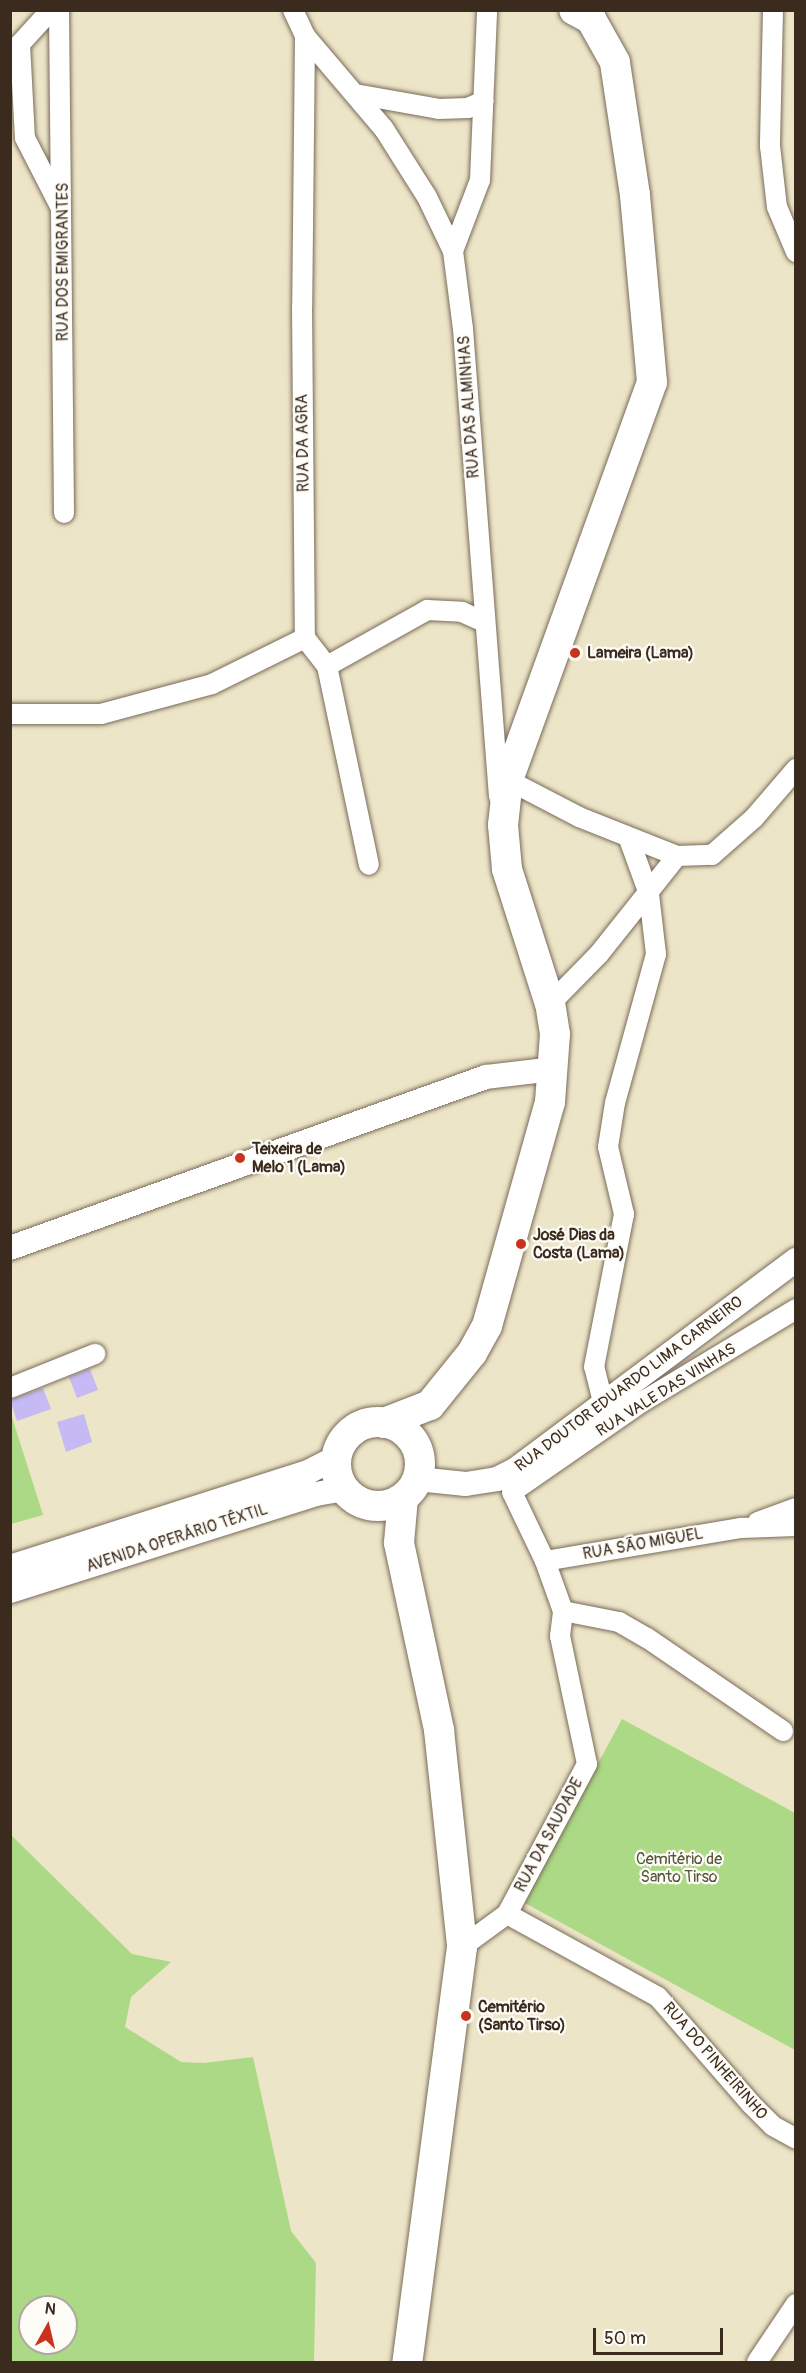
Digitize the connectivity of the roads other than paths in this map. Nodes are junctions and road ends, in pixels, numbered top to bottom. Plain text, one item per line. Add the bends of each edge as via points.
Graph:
1 (51, 10) edge
2 (59, 10) edge
3 (293, 10) edge
4 (487, 10) edge
5 (574, 10) edge
6 (773, 10) edge
7 (305, 36) junction
8 (354, 94) junction
9 (484, 101) junction
10 (63, 212) junction
11 (453, 251) junction
12 (795, 252) edge
13 (64, 513) dead end
14 (484, 622) junction
15 (305, 638) junction
16 (327, 666) junction
17 (10, 714) edge
18 (795, 769) edge
19 (508, 780) junction
20 (503, 825) junction
21 (629, 839) junction
22 (676, 856) junction
23 (369, 866) dead end
24 (649, 894) junction
25 (550, 1004) junction
26 (554, 1069) junction
27 (10, 1248) edge
28 (795, 1260) edge
29 (795, 1309) edge
30 (95, 1354) dead end
31 (11, 1385) edge
32 (603, 1402) junction
33 (430, 1405) junction
34 (384, 1423) junction
35 (336, 1458) junction
36 (413, 1477) junction
37 (344, 1489) junction
38 (372, 1506) junction
39 (795, 1508) edge
40 (795, 1526) edge
41 (741, 1528) junction
42 (399, 1543) junction
43 (545, 1561) junction
44 (10, 1568) edge
45 (10, 1591) edge
46 (563, 1611) junction
47 (783, 1731) dead end
48 (507, 1914) junction
49 (462, 1947) junction
50 (795, 2139) edge
51 (795, 2304) edge
52 (407, 2362) edge
53 (757, 2362) edge

1 - 10 street via 20,44 25,138
2 - 10 street, RUA DOS EMIGRANTES
3 - 7 street, RUA DA AGRA
4 - 9 street
5 - 19 main road via 591,19 615,62 635,195 652,382
6 - 12 street via 770,146 777,207
7 - 8 street, RUA DAS ALMINHAS
7 - 15 street, RUA DA AGRA
8 - 9 street via 439,109 468,108
8 - 11 street, RUA DAS ALMINHAS via 384,129 427,197
9 - 11 street via 480,180
10 - 13 street, RUA DOS EMIGRANTES
11 - 14 street, RUA DAS ALMINHAS via 463,329
14 - 16 street via 462,612 427,610
14 - 20 street, RUA DAS ALMINHAS via 492,746
15 - 16 street
15 - 17 street via 212,684 101,714
16 - 23 street
18 - 22 street via 754,818 712,855
19 - 20 main road
19 - 21 street
20 - 25 main road via 507,869
21 - 22 street
21 - 24 street
22 - 24 street
24 - 25 street
24 - 32 street via 656,954 615,1103 608,1147 624,1214 594,1367
25 - 26 main road
26 - 27 street via 486,1077
26 - 33 main road via 550,1102 487,1326 472,1353
28 - 32 street, RUA DOUTOR EDUARDO LIMA CARNEIRO
29 - 43 street, RUA VALE DAS VINHAS via 642,1402 512,1492
30 - 31 street
32 - 36 street, RUA DOUTOR EDUARDO LIMA CARNEIRO via 515,1470 497,1479 466,1485
33 - 34 main road
33 - 36 main road
34 - 35 main road via 371,1423 353,1431 340,1446
34 - 36 main road via 406,1434
35 - 37 main road
35 - 44 street, AVENIDA OPERÁRIO TÊXTIL via 308,1472
36 - 38 main road
36 - 42 main road
37 - 38 main road
37 - 45 street, AVENIDA OPERÁRIO TÊXTIL via 316,1494
38 - 42 main road
39 - 41 street, RUA SÃO MIGUEL
40 - 41 street, RUA SÃO MIGUEL
41 - 43 street, RUA SÃO MIGUEL
42 - 49 main road via 439,1730
43 - 46 street, RUA DA SAUDADE
46 - 47 street via 619,1622 638,1632
46 - 48 street, RUA DA SAUDADE via 560,1636 587,1764
48 - 49 street, RUA DA SAUDADE
48 - 50 street, RUA DO PINHEIRINHO via 658,1997 751,2104 773,2126
49 - 52 main road
51 - 53 street

